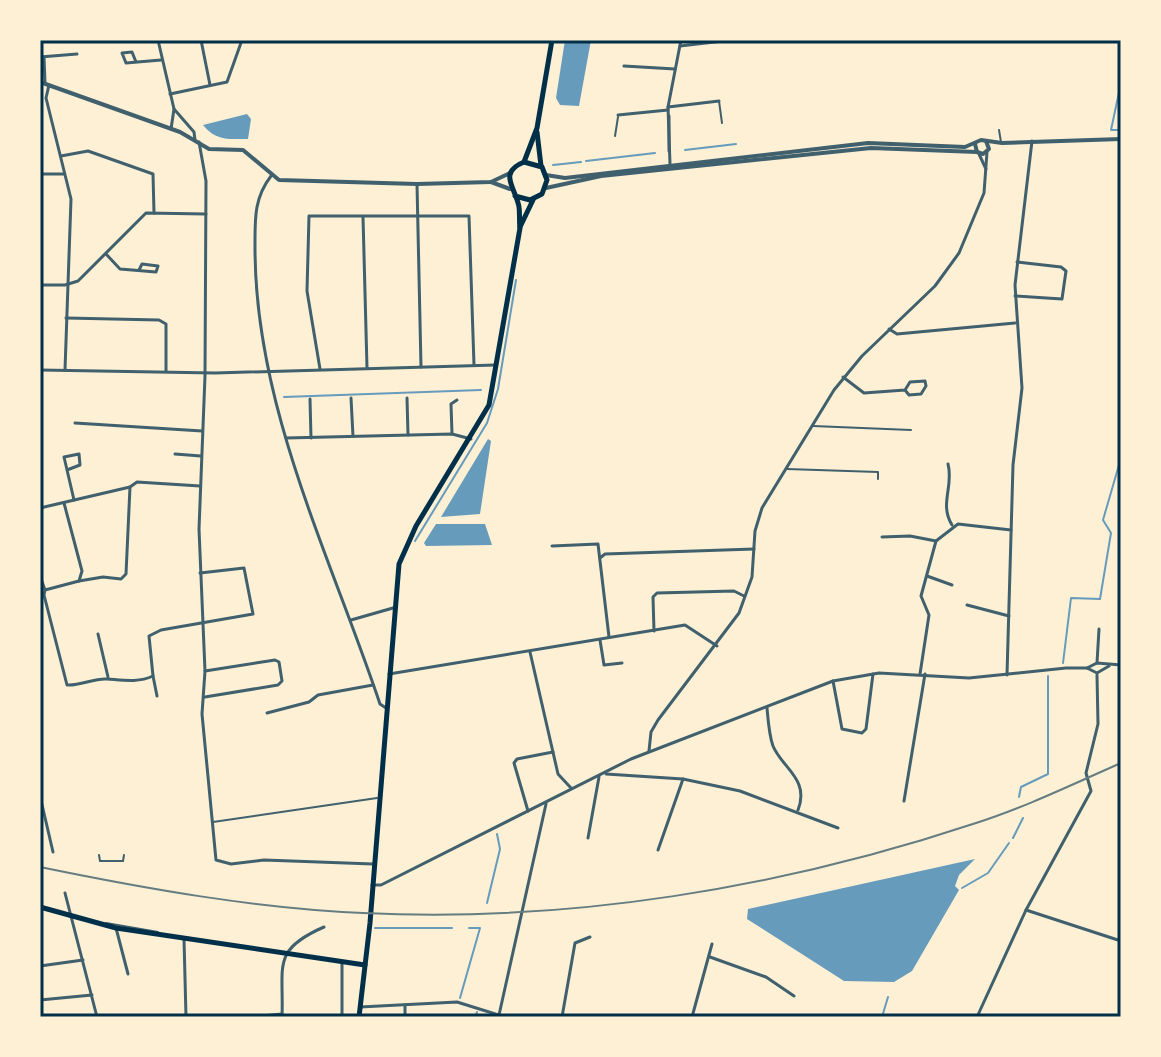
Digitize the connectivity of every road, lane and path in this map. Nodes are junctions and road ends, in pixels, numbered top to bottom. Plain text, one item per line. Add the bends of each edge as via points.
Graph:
1 (158, 40) edge
2 (201, 40) edge
3 (242, 40) edge
4 (552, 40) edge
5 (681, 40) edge
6 (723, 41) edge
7 (680, 46) junction
8 (77, 54) dead end
9 (42, 57) edge
10 (162, 60) junction
11 (136, 62) dead end
12 (624, 66) dead end
13 (675, 69) junction
14 (45, 83) edge
15 (210, 85) junction
16 (170, 94) junction
17 (719, 101) joint
18 (174, 109) junction
19 (668, 109) junction
20 (618, 115) joint
21 (722, 123) dead end
22 (186, 124) junction
23 (537, 128) junction
24 (171, 129) junction
25 (999, 130) dead end
26 (180, 132) junction
27 (615, 136) dead end
28 (1121, 139) edge
29 (197, 141) junction
30 (986, 141) junction
31 (1032, 141) junction
32 (976, 143) junction
33 (1002, 143) junction
34 (209, 149) junction
35 (988, 150) junction
36 (978, 153) junction
37 (61, 156) junction
38 (204, 158) junction
39 (524, 162) junction
40 (670, 164) junction
41 (542, 167) junction
42 (986, 169) junction
43 (510, 173) junction
44 (40, 174) edge
45 (65, 174) junction
46 (546, 175) junction
47 (271, 176) junction
48 (491, 182) junction
49 (417, 184) junction
50 (546, 188) junction
51 (510, 189) junction
52 (515, 196) junction
53 (533, 200) junction
54 (154, 213) junction
55 (206, 214) junction
56 (416, 216) junction
57 (363, 217) junction
58 (520, 228) junction
59 (106, 253) junction
60 (1017, 262) junction
61 (139, 270) dead end
62 (68, 284) junction
63 (40, 285) edge
64 (1015, 296) junction
65 (66, 318) junction
66 (1015, 323) junction
67 (889, 329) junction
68 (474, 365) junction
69 (497, 365) junction
70 (421, 367) junction
71 (367, 368) junction
72 (320, 369) junction
73 (40, 370) edge
74 (65, 370) junction
75 (269, 370) junction
76 (166, 372) junction
77 (205, 373) junction
78 (843, 377) junction
79 (905, 390) junction
80 (351, 398) dead end
81 (407, 398) dead end
82 (310, 399) dead end
83 (457, 400) dead end
84 (75, 423) dead end
85 (812, 426) junction
86 (911, 430) dead end
87 (202, 431) junction
88 (452, 434) junction
89 (408, 435) junction
90 (353, 436) junction
91 (286, 438) junction
92 (311, 438) junction
93 (471, 439) junction
94 (175, 454) dead end
95 (201, 456) junction
96 (948, 464) dead end
97 (786, 469) junction
98 (67, 470) junction
99 (878, 479) dead end
100 (200, 486) junction
101 (130, 487) junction
102 (74, 500) junction
103 (64, 503) junction
104 (40, 508) edge
105 (953, 526) junction
106 (1012, 530) junction
107 (882, 537) dead end
108 (936, 541) junction
109 (552, 546) dead end
110 (754, 549) junction
111 (600, 558) junction
112 (200, 573) junction
113 (40, 576) edge
114 (927, 576) junction
115 (79, 581) junction
116 (952, 585) dead end
117 (45, 590) junction
118 (746, 596) junction
119 (967, 605) dead end
120 (393, 608) junction
121 (1009, 616) junction
122 (351, 620) junction
123 (203, 624) junction
124 (1099, 629) dead end
125 (654, 631) junction
126 (98, 634) dead end
127 (609, 638) junction
128 (600, 640) junction
129 (717, 646) junction
130 (530, 652) junction
131 (622, 663) dead end
132 (1121, 665) edge
133 (1095, 668) junction
134 (205, 671) junction
135 (389, 674) junction
136 (873, 674) junction
137 (922, 674) junction
138 (153, 676) junction
139 (1007, 676) junction
140 (108, 679) junction
141 (833, 681) junction
142 (373, 685) junction
143 (157, 696) dead end
144 (205, 697) junction
145 (386, 708) junction
146 (767, 708) junction
147 (267, 713) dead end
148 (865, 732) junction
149 (866, 739) dead end
150 (649, 751) junction
151 (553, 752) junction
152 (606, 774) junction
153 (599, 777) junction
154 (683, 779) junction
155 (572, 789) junction
156 (40, 796) edge
157 (378, 798) junction
158 (904, 801) dead end
159 (546, 802) junction
160 (798, 810) junction
161 (528, 811) junction
162 (212, 822) junction
163 (838, 828) dead end
164 (588, 838) dead end
165 (658, 850) dead end
166 (53, 852) dead end
167 (99, 855) dead end
168 (124, 855) dead end
169 (373, 864) junction
170 (372, 885) junction
171 (65, 893) dead end
172 (40, 907) edge
173 (1026, 910) junction
174 (72, 916) junction
175 (105, 925) junction
176 (324, 927) dead end
177 (116, 928) junction
178 (162, 935) junction
179 (590, 937) dead end
180 (184, 939) junction
181 (1121, 941) edge
182 (712, 944) dead end
183 (285, 953) junction
184 (710, 957) junction
185 (83, 960) junction
186 (342, 962) junction
187 (365, 965) junction
188 (40, 966) edge
189 (128, 974) dead end
190 (92, 995) junction
191 (794, 996) dead end
192 (40, 1000) edge
193 (405, 1005) junction
194 (360, 1007) junction
195 (282, 1015) edge
196 (502, 1016) edge
197 (97, 1017) edge
198 (186, 1017) edge
199 (252, 1017) edge
200 (342, 1017) edge
201 (359, 1017) edge
202 (405, 1017) edge
203 (562, 1017) edge
204 (692, 1017) edge
205 (977, 1017) edge

1 - 10 street
2 - 15 street
3 - 15 street via 230,77
4 - 23 main road
5 - 7 street
6 - 7 street
7 - 13 street
8 - 9 street
9 - 14 street
10 - 11 street
10 - 16 street
12 - 13 street
13 - 19 street
14 - 24 street
14 - 37 street
15 - 16 street
16 - 18 street
17 - 19 street
17 - 21 lane
18 - 22 street
18 - 24 street
19 - 20 street
19 - 40 street
20 - 27 lane
22 - 26 street
22 - 29 street
23 - 39 main road
23 - 41 main road
24 - 26 street
25 - 33 lane
26 - 29 street
28 - 31 street
29 - 34 street
29 - 38 street
30 - 32 street
30 - 33 street
30 - 35 street
31 - 33 street
31 - 60 street
32 - 36 street
32 - 40 street via 950,148 868,143
33 - 35 street
34 - 38 street
34 - 47 street via 250,153
35 - 36 street
35 - 42 street
36 - 42 street
36 - 50 street via 864,149 616,174
37 - 45 street
37 - 54 street via 88,151 153,174
38 - 55 street
39 - 41 main road
39 - 43 main road
40 - 46 street via 565,178
41 - 46 main road
42 - 67 street via 980,205 959,253 935,286
43 - 48 street
43 - 51 main road
44 - 45 street
45 - 62 street via 71,199
46 - 50 main road
47 - 49 street via 324,184
47 - 75 street via 258,195 255,250 255,289
48 - 49 street
48 - 51 street
49 - 56 street
50 - 53 main road
51 - 52 main road
52 - 53 main road
52 - 58 main road
53 - 58 main road
54 - 55 street
54 - 59 street via 146,213
55 - 77 street
56 - 57 street
56 - 68 street via 469,217
56 - 70 street
57 - 71 street
57 - 72 street via 308,218 307,291
58 - 69 main road
59 - 61 street via 120,269
59 - 62 street
60 - 64 street
60 - 64 street via 1066,271 1062,299
62 - 63 street
62 - 65 street
64 - 66 street
65 - 74 street
65 - 76 street via 159,320 166,324
66 - 67 street via 897,334
66 - 106 street via 1022,388
67 - 78 street
68 - 69 street
68 - 70 street
69 - 93 main road via 489,405
70 - 71 street
71 - 72 street
72 - 75 street
73 - 74 street
74 - 76 street
75 - 77 street
75 - 91 street
76 - 77 street
77 - 87 street
78 - 79 street via 864,393
78 - 85 street
79 - 79 street via 921,394 925,381 910,382
80 - 90 street
81 - 89 street
82 - 92 street
83 - 88 street via 451,404
84 - 87 street
85 - 86 lane
85 - 97 street
87 - 95 street
88 - 89 street
88 - 93 street
89 - 90 street
90 - 92 street
91 - 92 street
91 - 122 street
93 - 120 main road via 403,552
94 - 95 street
95 - 100 street
96 - 105 street via 944,503
97 - 99 lane via 878,472
97 - 110 street via 758,519
98 - 98 street via 65,455 79,454 80,465
98 - 102 street
100 - 101 street via 137,482
100 - 112 street
101 - 102 street
101 - 115 street via 126,574 121,579
102 - 103 street
103 - 104 street
103 - 115 street via 82,571
105 - 106 street
105 - 108 street
106 - 121 street
107 - 108 street
108 - 114 street
109 - 111 street via 598,544
110 - 111 street
110 - 118 street
111 - 127 street
112 - 123 street
112 - 123 street via 244,568 254,610 249,616
113 - 117 street
114 - 116 street
114 - 137 street via 921,596 929,615
115 - 117 street
117 - 140 street via 64,682 73,686
118 - 125 street via 734,591 657,593
118 - 129 street
119 - 121 street
120 - 122 street
120 - 135 main road
121 - 139 street
122 - 142 street
123 - 134 street
123 - 138 street via 149,636
124 - 133 street
125 - 127 street
125 - 129 street via 688,625
126 - 140 street
127 - 128 street
128 - 130 street
128 - 131 street via 604,665
129 - 150 street via 658,720
130 - 135 street
130 - 151 street
132 - 133 street
133 - 139 street
133 - 173 street via 1098,724 1086,773 1091,791
134 - 144 street
134 - 144 street via 275,660 282,681
135 - 145 main road
136 - 137 street
136 - 141 street
136 - 148 street
137 - 139 street
137 - 158 street
138 - 140 street
138 - 143 street
141 - 146 street
141 - 148 street via 842,729
142 - 145 street
142 - 147 street via 318,695
144 - 162 street
145 - 157 main road
146 - 150 street
146 - 160 street via 774,748 795,773
148 - 149 street
150 - 152 street
151 - 155 street via 558,774
151 - 161 street via 514,763
152 - 153 street
152 - 154 street
153 - 155 street
153 - 164 street
154 - 160 street
154 - 165 street
155 - 159 street
156 - 166 street
157 - 162 lane
157 - 169 main road
159 - 161 street
159 - 196 street
160 - 163 street
161 - 170 street
162 - 169 street via 216,860 231,864
167 - 168 lane via 100,861 123,861
169 - 170 main road
170 - 187 main road
171 - 174 street
172 - 174 main road
173 - 181 street
173 - 205 street
174 - 175 main road
174 - 185 street
175 - 177 main road
175 - 178 lane via 108,921
176 - 183 street
177 - 178 main road
177 - 189 street
178 - 180 main road
179 - 203 street via 575,943
180 - 183 main road
180 - 198 street
182 - 184 street
183 - 186 main road
183 - 195 street
184 - 191 street via 766,977
184 - 204 street
185 - 188 street
185 - 190 street
186 - 187 main road
186 - 200 street
187 - 194 main road
190 - 192 street
190 - 197 street
193 - 194 street
193 - 196 street via 457,1002
193 - 202 street
194 - 201 main road
195 - 199 street

